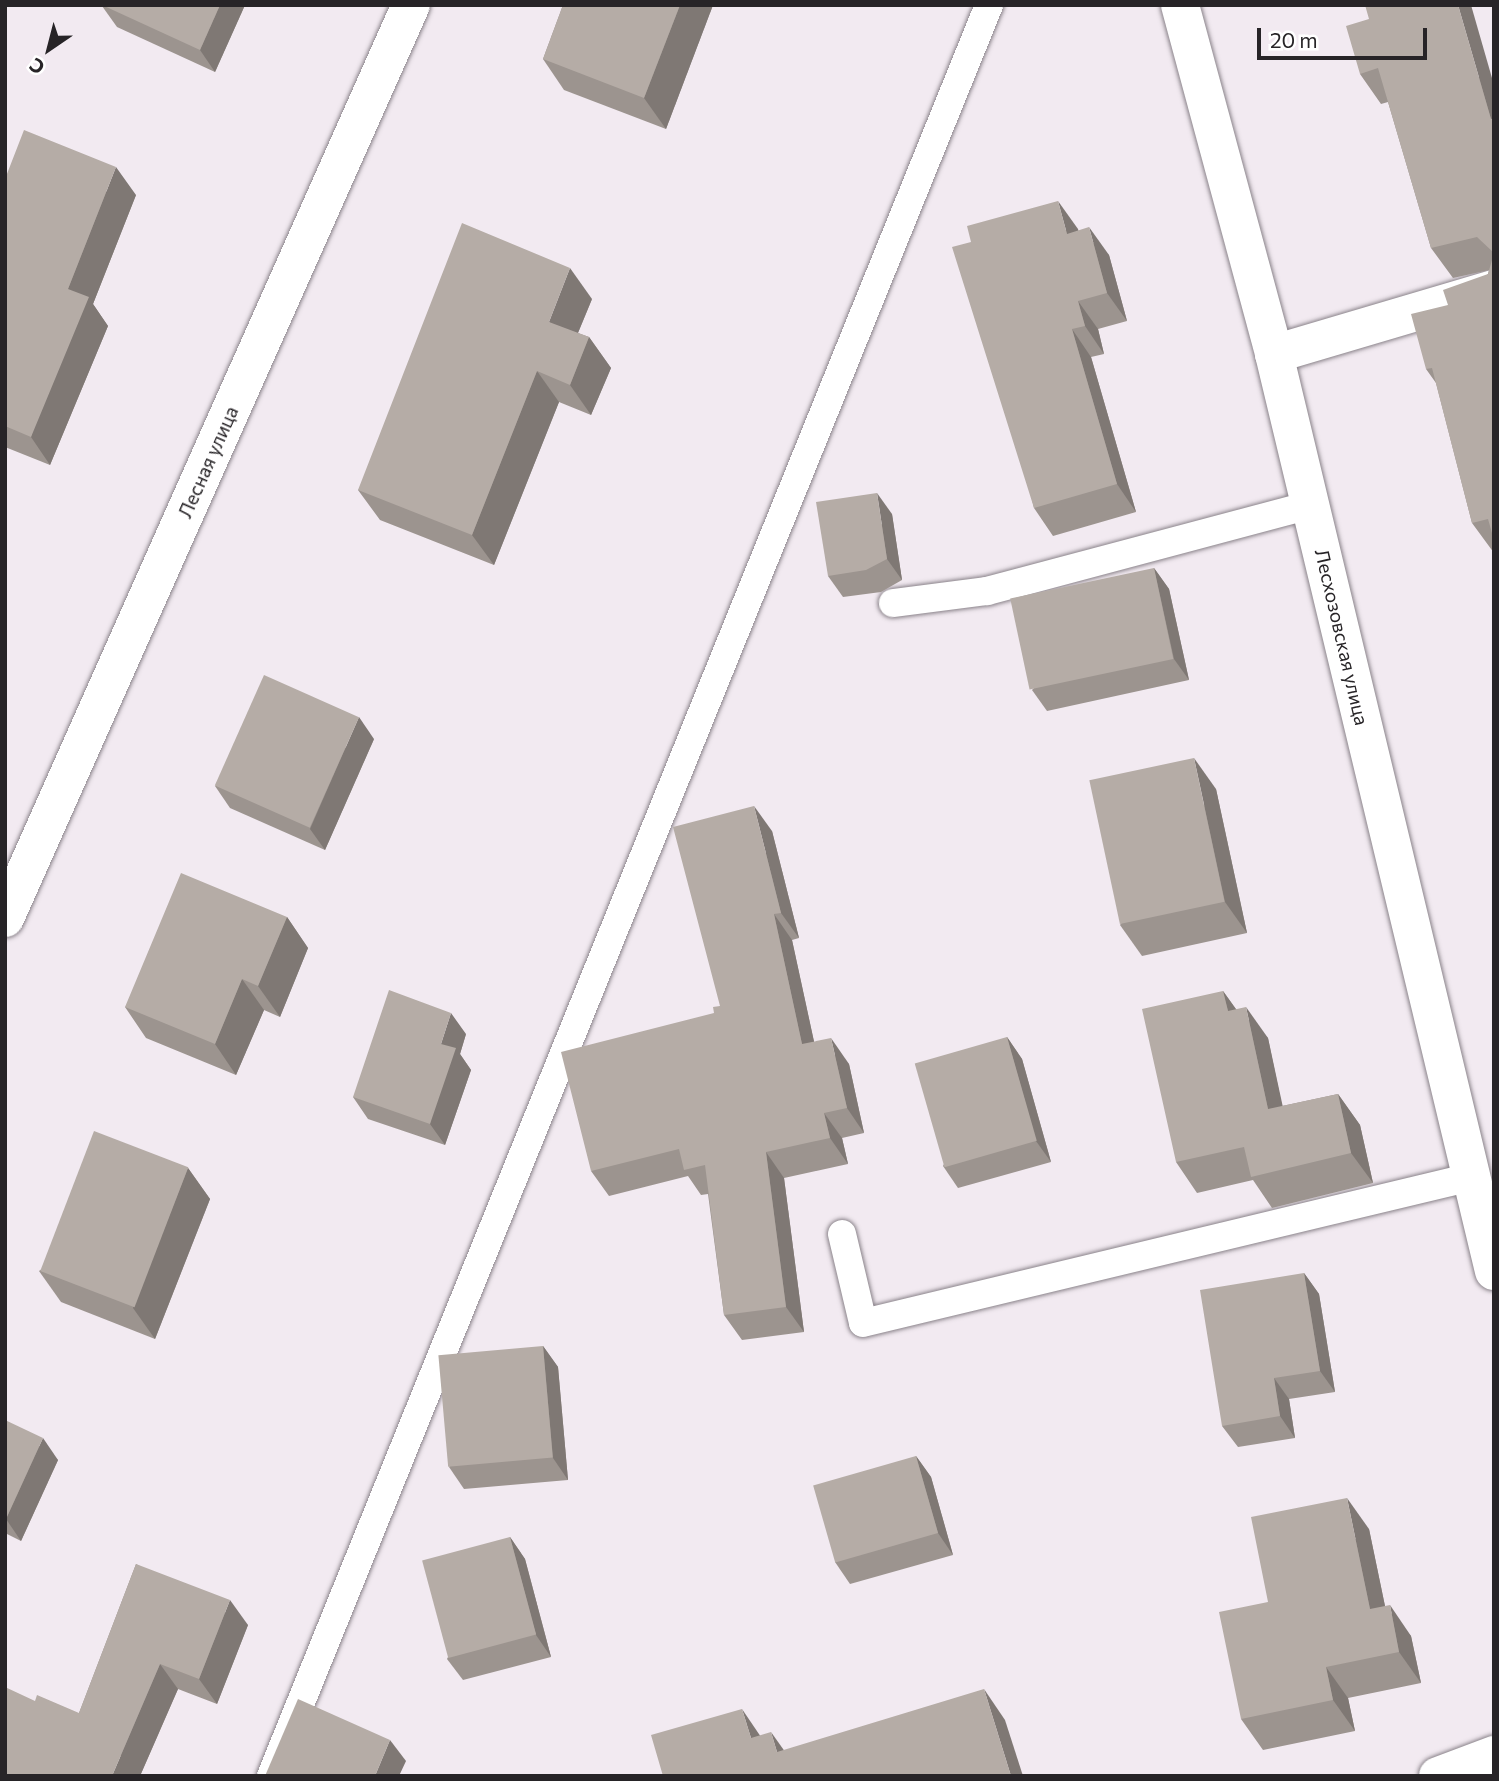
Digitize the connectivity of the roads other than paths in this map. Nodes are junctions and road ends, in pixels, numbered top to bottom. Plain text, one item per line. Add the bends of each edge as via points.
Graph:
1 (411, 5) edge
2 (989, 5) edge
3 (1180, 5) edge
4 (1494, 289) edge
5 (1274, 354) junction
6 (1311, 505) junction
7 (893, 603) dead end
8 (5, 918) edge
9 (1471, 1177) junction
10 (842, 1234) dead end
11 (1494, 1271) edge
12 (1494, 1755) edge
13 (271, 1776) edge
14 (1438, 1776) edge

1 - 8 street, Лесная улица
2 - 13 lane
3 - 5 street, Лесхозовская улица
4 - 5 street
5 - 6 street, Лесхозовская улица
6 - 7 lane via 987,591
6 - 9 street, Лесхозовская улица
9 - 10 lane via 863,1323
9 - 11 street, Лесхозовская улица
12 - 14 street

